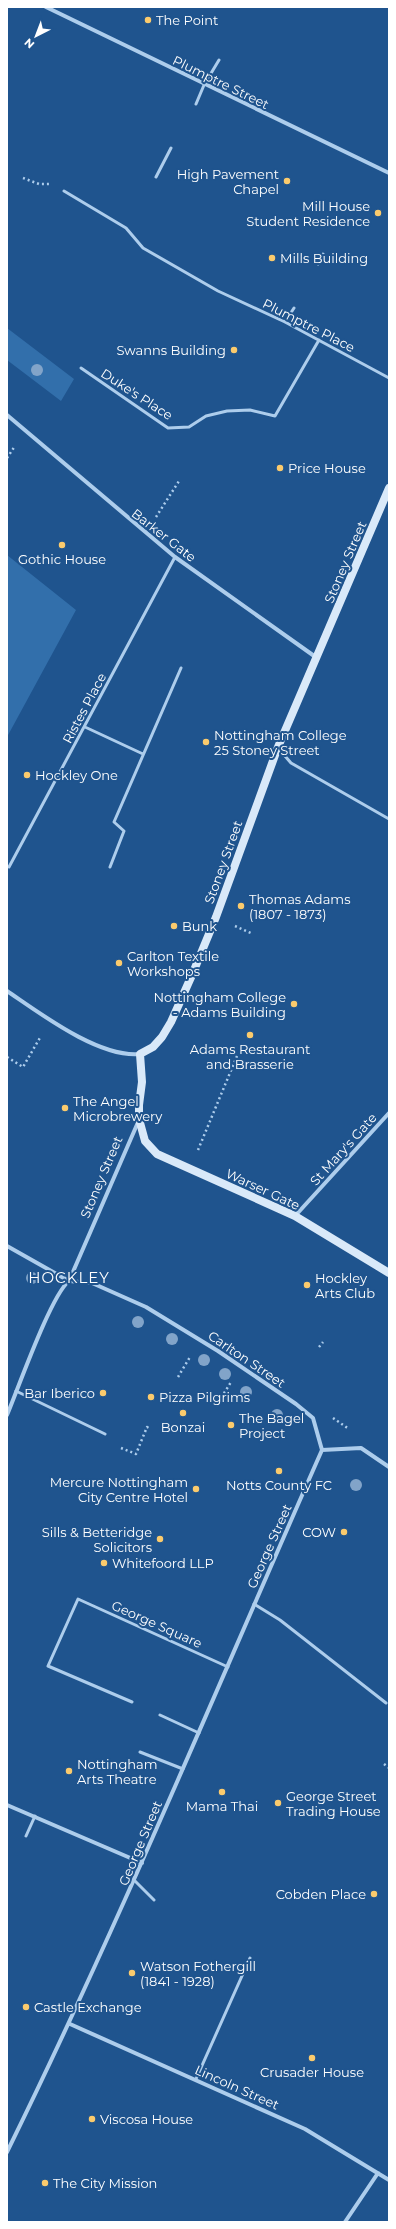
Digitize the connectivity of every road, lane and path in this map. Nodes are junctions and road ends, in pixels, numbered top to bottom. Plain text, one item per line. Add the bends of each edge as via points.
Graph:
1 (46, 7) edge
2 (218, 60) dead end
3 (204, 85) junction
4 (196, 104) dead end
5 (171, 148) dead end
6 (389, 174) edge
7 (156, 177) dead end
8 (23, 178) dead end
9 (39, 184) dead end
10 (64, 190) dead end
11 (323, 254) dead end
12 (318, 264) dead end
13 (294, 308) dead end
14 (285, 322) junction
15 (319, 340) junction
16 (80, 368) dead end
17 (389, 378) edge
18 (7, 415) edge
19 (179, 482) dead end
20 (389, 488) edge
21 (144, 534) junction
22 (175, 558) junction
23 (318, 658) junction
24 (181, 668) dead end
25 (86, 727) junction
26 (278, 747) junction
27 (143, 754) junction
28 (389, 819) edge
29 (10, 867) dead end
30 (110, 867) dead end
31 (235, 926) dead end
32 (253, 934) dead end
33 (7, 991) edge
34 (50, 1020) junction
35 (140, 1054) junction
36 (237, 1056) dead end
37 (7, 1057) edge
38 (389, 1113) edge
39 (139, 1119) junction
40 (189, 1168) junction
41 (295, 1216) junction
42 (7, 1246) edge
43 (389, 1273) edge
44 (69, 1281) junction
45 (200, 1340) junction
46 (322, 1342) dead end
47 (319, 1347) dead end
48 (241, 1366) junction
49 (178, 1377) dead end
50 (16, 1392) junction
51 (216, 1406) dead end
52 (7, 1415) edge
53 (149, 1428) dead end
54 (105, 1434) dead end
55 (121, 1448) dead end
56 (322, 1450) junction
57 (389, 1467) edge
58 (254, 1604) junction
59 (228, 1667) junction
60 (132, 1702) dead end
61 (386, 1703) dead end
62 (160, 1715) dead end
63 (199, 1733) junction
64 (140, 1752) dead end
65 (384, 1764) dead end
66 (389, 1768) edge
67 (183, 1769) junction
68 (7, 1805) edge
69 (35, 1816) junction
70 (26, 1836) dead end
71 (142, 1862) junction
72 (135, 1881) junction
73 (154, 1900) dead end
74 (250, 1958) dead end
75 (70, 2024) junction
76 (196, 2079) junction
77 (7, 2152) edge
78 (378, 2173) junction
79 (389, 2180) edge
80 (344, 2222) edge

1 - 3 street, Plumptre Street
2 - 3 lane
3 - 4 lane
3 - 6 street, Plumptre Street
5 - 7 lane
8 - 9 path
10 - 14 lane, Plumptre Place via 126,228 143,248 218,291
11 - 12 lane
13 - 14 lane
14 - 15 lane, Plumptre Place
15 - 16 lane, Duke's Place via 275,416 250,410 227,411 206,416 189,427 168,428
15 - 17 lane, Plumptre Place
18 - 21 street, Barker Gate
19 - 21 path
20 - 23 street, Stoney Street
21 - 22 street, Barker Gate
22 - 23 street, Barker Gate
22 - 25 lane, Ristes Place
23 - 26 street, Stoney Street
24 - 27 lane
25 - 27 lane
25 - 29 lane, Ristes Place
26 - 28 lane via 291,763
26 - 35 street, Stoney Street via 216,916 171,1022 153,1047
27 - 30 lane via 114,822 124,832
31 - 32 path
33 - 34 street
34 - 35 street via 114,1052
34 - 37 path via 23,1067
35 - 39 street, Stoney Street via 142,1082 138,1105
36 - 40 path
38 - 41 street, St Mary's Gate
39 - 40 street, Warser Gate via 145,1141 158,1154
39 - 44 street, Stoney Street
40 - 41 street, Warser Gate
41 - 43 street, Warser Gate
42 - 44 street
44 - 45 street, Carlton Street via 92,1283 146,1307
44 - 50 street, Stoney Street via 52,1307
45 - 48 street, Carlton Street
45 - 49 path
46 - 47 path
48 - 51 path
48 - 56 street, Carlton Street via 313,1418
50 - 52 street, Stoney Street
50 - 54 lane
53 - 55 path via 147,1427 136,1454
56 - 57 street via 360,1448
56 - 58 street, George Street
58 - 59 street, George Street
58 - 61 lane via 280,1620
59 - 60 lane, George Square via 78,1599 48,1666
59 - 63 street, George Street
62 - 63 lane
63 - 67 street, George Street
64 - 67 lane
65 - 66 path
67 - 71 street, George Street
68 - 69 street
69 - 70 lane
69 - 71 street
71 - 72 street, George Street
72 - 73 lane
72 - 75 street, George Street
74 - 76 lane
75 - 76 street, Lincoln Street
75 - 77 street, George Street
76 - 78 street, Lincoln Street via 304,2129
78 - 79 street, Lincoln Street
78 - 80 street

